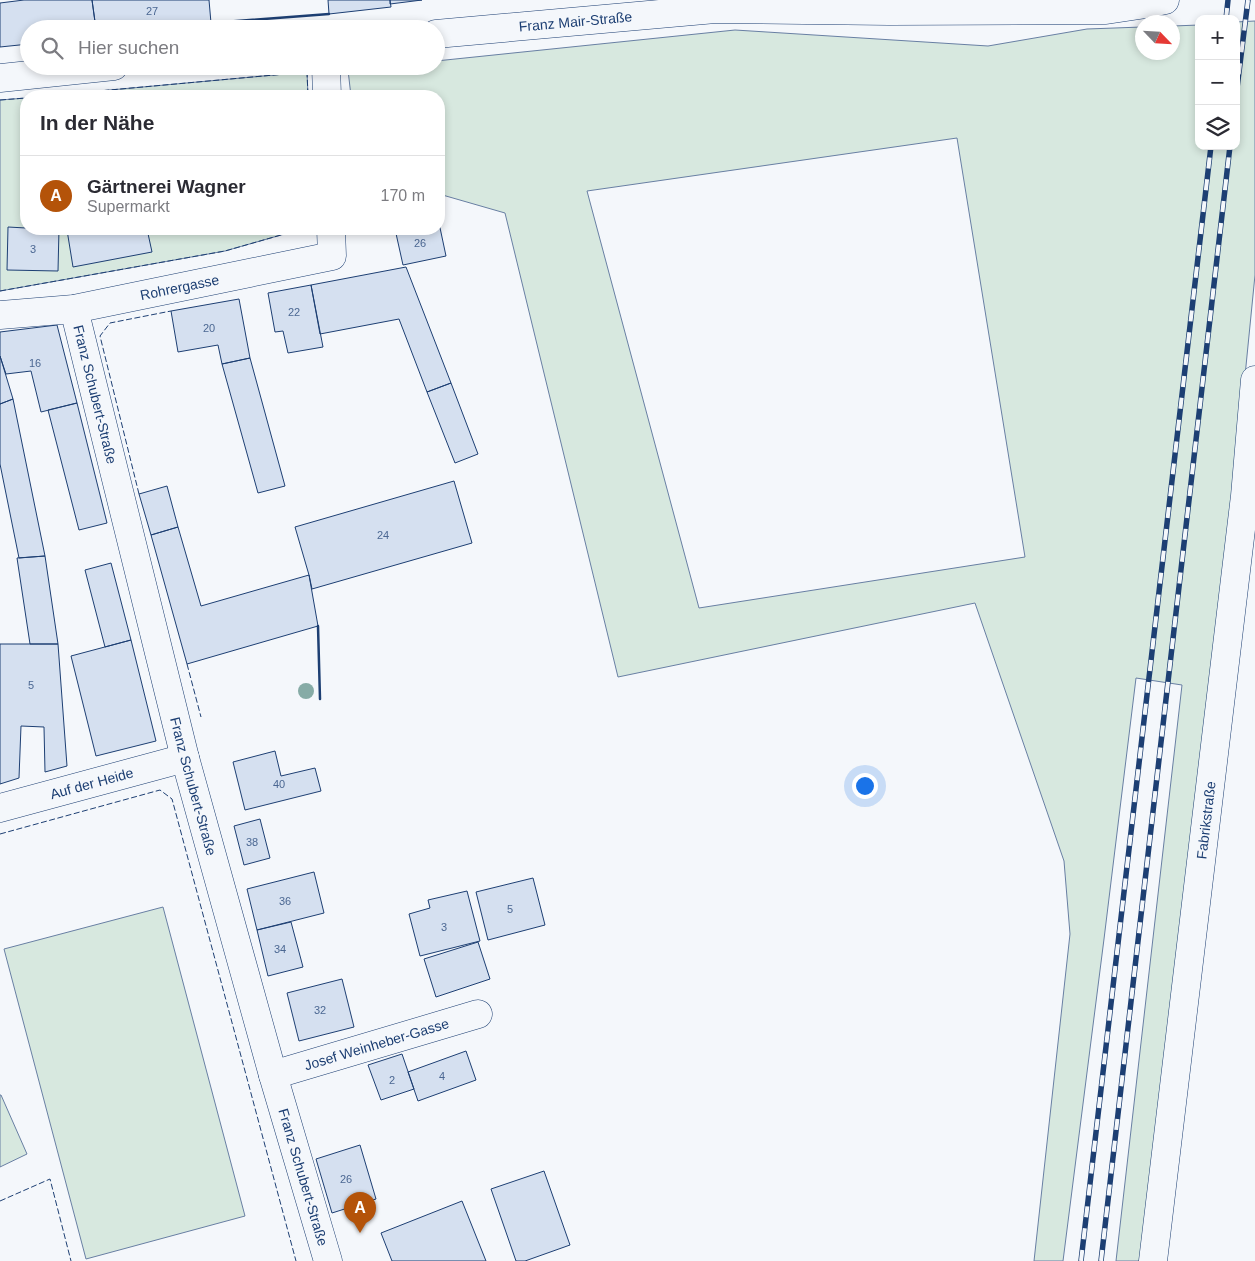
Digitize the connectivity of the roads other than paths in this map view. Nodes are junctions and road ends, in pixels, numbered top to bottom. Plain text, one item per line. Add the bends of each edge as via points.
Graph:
1 (1165, 0) edge
2 (445, 33) edge
3 (28, 75) edge
4 (326, 75) edge
5 (0, 78) edge
6 (327, 90) edge
7 (331, 235) edge
8 (74, 309) junction
9 (0, 314) edge
10 (1255, 380) edge
11 (184, 758) junction
12 (0, 808) edge
13 (478, 1014) dead end
14 (273, 1075) junction
15 (328, 1261) edge
16 (1153, 1261) edge

1 - 2 street, Franz Mair-Straße via 1106,10 715,9
3 - 5 street
4 - 6 street
7 - 8 street, Rohrergasse via 332,256
8 - 9 street, Rohrergasse
8 - 11 street, Franz Schubert-Straße
10 - 16 street, Fabrikstraße via 1244,506
11 - 12 street, Auf der Heide
11 - 14 street, Franz Schubert-Straße
13 - 14 street, Josef Weinheber-Gasse
14 - 15 street, Franz Schubert-Straße

